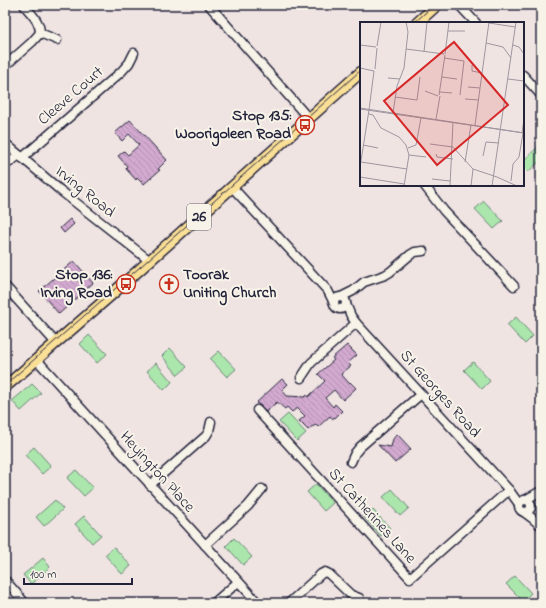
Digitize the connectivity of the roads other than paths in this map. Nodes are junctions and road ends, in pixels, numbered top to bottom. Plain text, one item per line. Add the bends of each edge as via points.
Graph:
1 (24, 5) edge
2 (209, 5) edge
3 (437, 5) edge
4 (460, 5) edge
5 (417, 22) edge
6 (475, 22) edge
7 (40, 33) junction
8 (57, 40) dead end
9 (134, 53) dead end
10 (5, 66) edge
11 (360, 73) edge
12 (524, 76) edge
13 (541, 95) edge
14 (309, 119) junction
15 (7, 147) edge
16 (20, 156) junction
17 (5, 163) edge
18 (425, 186) edge
19 (232, 187) junction
20 (423, 251) dead end
21 (150, 261) junction
22 (5, 286) edge
23 (514, 286) dead end
24 (341, 302) junction
25 (356, 323) junction
26 (56, 343) junction
27 (36, 360) junction
28 (301, 378) dead end
29 (5, 387) edge
30 (421, 394) junction
31 (257, 410) dead end
32 (211, 422) dead end
33 (351, 462) dead end
34 (150, 485) junction
35 (262, 489) dead end
36 (509, 490) junction
37 (541, 491) edge
38 (526, 505) junction
39 (539, 524) edge
40 (205, 545) junction
41 (5, 580) edge
42 (238, 582) junction
43 (359, 598) dead end
44 (25, 603) edge
45 (214, 603) edge
46 (258, 603) edge
47 (289, 603) edge

1 - 7 street via 37,20
2 - 14 street
3 - 5 main road
4 - 6 street
7 - 8 street
7 - 10 street
9 - 16 street, Cleeve Court via 121,72
11 - 14 main road, 26
12 - 13 street
14 - 19 main road, 26
15 - 16 street, Irving Road
16 - 17 street, Cleeve Court
16 - 21 street, Irving Road
18 - 23 street
19 - 21 main road, 26
19 - 24 street, St Georges Road
20 - 24 street via 410,255 385,275 364,282
21 - 26 main road, 26
22 - 26 street
24 - 25 street, St Georges Road
25 - 28 street via 311,363
25 - 30 street, St Georges Road
26 - 27 main road, 26
27 - 29 main road, 26
27 - 34 street, Heyington Place
30 - 33 street via 360,447
30 - 36 street, St Georges Road
31 - 36 street, St Catherines Lane via 410,578
32 - 34 street via 206,436
34 - 40 street, Heyington Place
35 - 40 street via 248,506
36 - 38 street, St Georges Road
37 - 38 street
38 - 39 street, St Georges Road
40 - 42 street, Heyington Place
41 - 44 street
42 - 45 street
42 - 46 street, Heyington Place
43 - 47 street via 351,595 326,569

